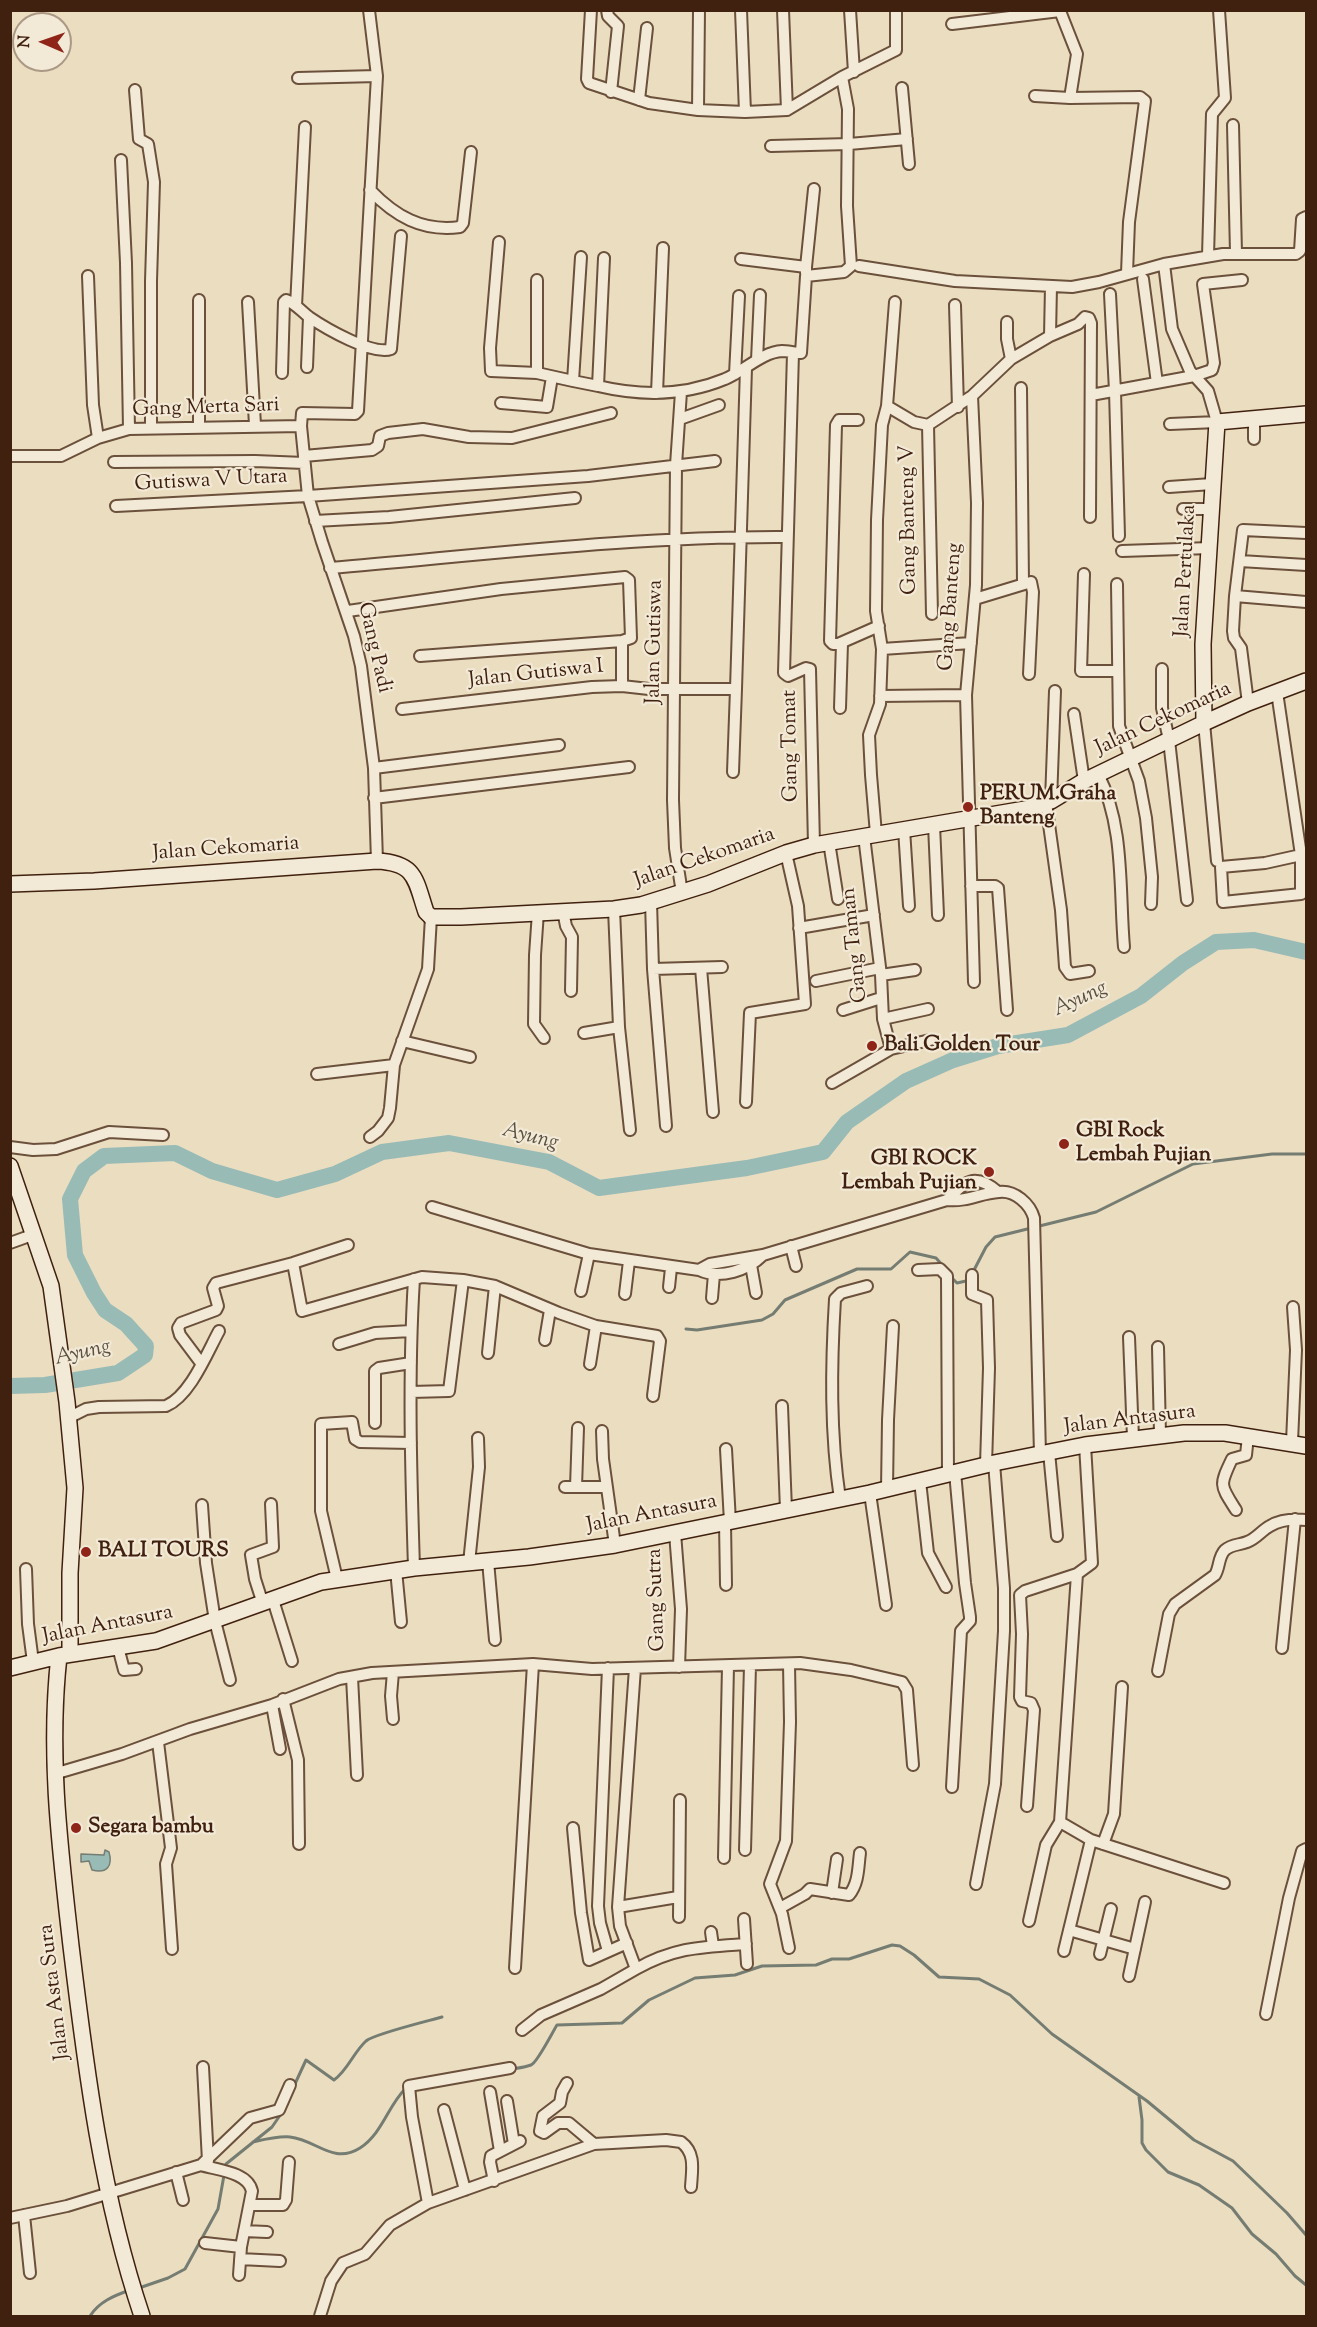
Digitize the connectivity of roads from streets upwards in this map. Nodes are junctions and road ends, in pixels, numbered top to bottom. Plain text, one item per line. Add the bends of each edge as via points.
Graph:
1 (369, 10) edge
2 (591, 10) edge
3 (607, 10) edge
4 (699, 10) edge
5 (741, 10) edge
6 (783, 10) edge
7 (850, 10) edge
8 (896, 10) edge
9 (1219, 10) edge
10 (952, 24) dead end
11 (647, 28) dead end
12 (854, 72) junction
13 (376, 76) junction
14 (842, 77) junction
15 (298, 78) dead end
16 (902, 88) dead end
17 (135, 90) dead end
18 (611, 92) junction
19 (1035, 96) dead end
20 (1070, 98) junction
21 (639, 100) junction
22 (698, 110) junction
23 (787, 110) junction
24 (745, 112) junction
25 (1233, 125) dead end
26 (305, 127) dead end
27 (907, 139) junction
28 (849, 144) junction
29 (771, 146) dead end
30 (471, 152) dead end
31 (121, 160) dead end
32 (909, 164) dead end
33 (814, 189) dead end
34 (370, 190) junction
35 (1306, 217) edge
36 (401, 236) dead end
37 (499, 242) dead end
38 (663, 248) dead end
39 (1236, 254) junction
40 (1208, 256) junction
41 (581, 257) dead end
42 (604, 258) dead end
43 (741, 259) dead end
44 (1164, 264) junction
45 (859, 266) dead end
46 (806, 271) junction
47 (1127, 273) junction
48 (88, 276) dead end
49 (537, 279) dead end
50 (1143, 279) dead end
51 (1242, 280) dead end
52 (1051, 285) junction
53 (1110, 294) dead end
54 (760, 295) dead end
55 (739, 296) dead end
56 (199, 300) dead end
57 (248, 302) dead end
58 (895, 302) dead end
59 (955, 305) dead end
60 (296, 306) junction
61 (309, 317) junction
62 (1007, 322) dead end
63 (1050, 336) junction
64 (362, 346) junction
65 (793, 353) junction
66 (1011, 359) junction
67 (757, 360) junction
68 (307, 367) dead end
69 (746, 368) junction
70 (282, 373) dead end
71 (537, 373) junction
72 (735, 374) junction
73 (1194, 376) junction
74 (552, 377) junction
75 (573, 381) junction
76 (1157, 383) junction
77 (598, 386) junction
78 (1021, 388) dead end
79 (1115, 391) junction
80 (681, 392) junction
81 (657, 393) junction
82 (1092, 395) junction
83 (972, 396) junction
84 (501, 403) dead end
85 (719, 405) dead end
86 (887, 406) junction
87 (958, 407) junction
88 (611, 413) dead end
89 (1306, 414) edge
90 (1254, 418) junction
91 (680, 419) junction
92 (858, 420) dead end
93 (1217, 422) junction
94 (928, 424) junction
95 (1170, 424) dead end
96 (255, 425) junction
97 (301, 426) junction
98 (151, 427) junction
99 (199, 427) junction
100 (129, 429) junction
101 (98, 438) junction
102 (1254, 440) dead end
103 (10, 456) edge
104 (304, 459) junction
105 (715, 461) dead end
106 (114, 462) dead end
107 (676, 465) junction
108 (1212, 484) junction
109 (1169, 487) dead end
110 (308, 496) junction
111 (575, 498) dead end
112 (116, 506) dead end
113 (1211, 508) junction
114 (1183, 509) dead end
115 (1090, 517) dead end
116 (315, 521) junction
117 (1306, 533) edge
118 (742, 536) junction
119 (1119, 536) dead end
120 (787, 537) junction
121 (676, 538) junction
122 (1210, 548) junction
123 (1122, 551) dead end
124 (1240, 561) junction
125 (1306, 565) edge
126 (330, 568) junction
127 (1084, 574) dead end
128 (1023, 583) junction
129 (1117, 584) dead end
130 (1235, 596) junction
131 (975, 599) junction
132 (1306, 602) edge
133 (348, 611) dead end
134 (932, 614) dead end
135 (879, 626) junction
136 (622, 641) junction
137 (842, 643) junction
138 (971, 643) junction
139 (882, 649) junction
140 (420, 656) dead end
141 (1162, 669) dead end
142 (1118, 671) junction
143 (1029, 674) dead end
144 (1306, 681) edge
145 (622, 686) junction
146 (675, 688) junction
147 (736, 689) junction
148 (1055, 691) dead end
149 (1277, 692) junction
150 (966, 695) junction
151 (880, 696) junction
152 (1248, 703) junction
153 (840, 708) dead end
154 (402, 709) dead end
155 (1074, 714) dead end
156 (1204, 723) junction
157 (1169, 740) junction
158 (558, 745) dead end
159 (1130, 759) junction
160 (629, 767) dead end
161 (374, 768) junction
162 (733, 772) dead end
163 (1098, 774) junction
164 (1084, 781) junction
165 (374, 798) junction
166 (1048, 802) junction
167 (968, 820) junction
168 (934, 825) junction
169 (904, 829) junction
170 (870, 835) junction
171 (829, 842) junction
172 (814, 845) junction
173 (786, 853) junction
174 (1301, 855) junction
175 (377, 861) junction
176 (1217, 861) dead end
177 (10, 884) edge
178 (971, 886) junction
179 (682, 893) junction
180 (838, 899) dead end
181 (1187, 900) dead end
182 (651, 902) junction
183 (1151, 903) dead end
184 (909, 906) dead end
185 (614, 909) junction
186 (538, 912) junction
187 (564, 913) junction
188 (874, 915) junction
189 (938, 915) dead end
190 (431, 916) junction
191 (799, 928) junction
192 (1124, 947) dead end
193 (722, 967) dead end
194 (702, 968) junction
195 (653, 969) junction
196 (915, 970) dead end
197 (1089, 971) dead end
198 (881, 972) junction
199 (816, 981) dead end
200 (974, 982) dead end
201 (571, 991) dead end
202 (881, 998) junction
203 (928, 1009) dead end
204 (843, 1010) dead end
205 (1007, 1010) dead end
206 (883, 1019) junction
207 (619, 1027) junction
208 (584, 1033) dead end
209 (544, 1038) dead end
210 (930, 1040) dead end
211 (402, 1041) junction
212 (891, 1049) junction
213 (470, 1057) dead end
214 (394, 1065) junction
215 (316, 1074) dead end
216 (832, 1083) dead end
217 (746, 1102) dead end
218 (713, 1112) dead end
219 (666, 1126) dead end
220 (630, 1130) dead end
221 (163, 1136) dead end
222 (370, 1137) dead end
223 (10, 1147) edge
224 (10, 1166) edge
225 (998, 1191) junction
226 (947, 1200) junction
227 (432, 1207) dead end
228 (35, 1234) junction
229 (10, 1243) edge
230 (348, 1245) dead end
231 (791, 1245) junction
232 (589, 1254) junction
233 (763, 1255) junction
234 (629, 1262) junction
235 (293, 1263) junction
236 (751, 1265) junction
237 (796, 1266) dead end
238 (671, 1268) junction
239 (699, 1270) junction
240 (918, 1270) dead end
241 (714, 1274) junction
242 (972, 1275) dead end
243 (414, 1280) junction
244 (463, 1280) junction
245 (495, 1286) junction
246 (867, 1286) dead end
247 (669, 1287) dead end
248 (581, 1291) dead end
249 (756, 1293) dead end
250 (625, 1294) dead end
251 (712, 1298) dead end
252 (1293, 1307) dead end
253 (550, 1310) junction
254 (596, 1326) junction
255 (893, 1326) dead end
256 (219, 1331) dead end
257 (411, 1331) junction
258 (1129, 1337) dead end
259 (545, 1340) dead end
260 (339, 1344) dead end
261 (1158, 1347) dead end
262 (488, 1353) dead end
263 (201, 1363) junction
264 (411, 1363) junction
265 (590, 1364) dead end
266 (411, 1392) junction
267 (653, 1395) dead end
268 (782, 1406) dead end
269 (68, 1418) junction
270 (375, 1423) dead end
271 (578, 1428) dead end
272 (602, 1431) dead end
273 (1161, 1434) junction
274 (1248, 1436) junction
275 (478, 1438) dead end
276 (1133, 1438) junction
277 (411, 1443) junction
278 (1085, 1444) junction
279 (1299, 1444) edge
280 (726, 1449) dead end
281 (1045, 1453) junction
282 (990, 1464) junction
283 (952, 1473) junction
284 (920, 1481) junction
285 (607, 1487) junction
286 (887, 1489) junction
287 (870, 1493) junction
288 (840, 1499) junction
289 (271, 1504) dead end
290 (202, 1505) dead end
291 (786, 1510) junction
292 (1236, 1510) dead end
293 (1295, 1519) junction
294 (1306, 1520) edge
295 (728, 1522) junction
296 (675, 1533) junction
297 (1057, 1536) dead end
298 (615, 1545) junction
299 (488, 1561) junction
300 (469, 1563) junction
301 (414, 1568) junction
302 (26, 1569) dead end
303 (396, 1570) junction
304 (1077, 1574) junction
305 (337, 1579) junction
306 (726, 1585) dead end
307 (946, 1587) dead end
308 (268, 1602) junction
309 (886, 1605) dead end
310 (215, 1621) junction
311 (400, 1622) dead end
312 (495, 1640) dead end
313 (118, 1647) junction
314 (1282, 1648) dead end
315 (65, 1655) junction
316 (292, 1661) dead end
317 (33, 1662) junction
318 (533, 1664) junction
319 (789, 1664) junction
320 (728, 1666) junction
321 (750, 1666) junction
322 (679, 1667) junction
323 (10, 1668) edge
324 (608, 1668) junction
325 (635, 1668) junction
326 (136, 1669) dead end
327 (1158, 1671) dead end
328 (393, 1672) junction
329 (352, 1677) junction
330 (230, 1680) dead end
331 (1122, 1688) dead end
332 (284, 1700) junction
333 (272, 1705) junction
334 (393, 1719) dead end
335 (158, 1742) junction
336 (280, 1749) dead end
337 (913, 1765) dead end
338 (54, 1774) junction
339 (357, 1775) dead end
340 (952, 1787) dead end
341 (680, 1800) dead end
342 (1026, 1806) dead end
343 (1060, 1822) junction
344 (573, 1828) dead end
345 (1091, 1840) junction
346 (299, 1844) dead end
347 (1103, 1844) junction
348 (745, 1850) dead end
349 (1306, 1850) edge
350 (860, 1853) dead end
351 (724, 1858) dead end
352 (837, 1859) dead end
353 (1224, 1883) dead end
354 (976, 1884) dead end
355 (832, 1893) junction
356 (678, 1897) junction
357 (1145, 1902) dead end
358 (618, 1907) junction
359 (780, 1908) junction
360 (1111, 1909) dead end
361 (679, 1917) dead end
362 (744, 1919) dead end
363 (1029, 1921) dead end
364 (1069, 1930) junction
365 (711, 1932) dead end
366 (1104, 1940) junction
367 (627, 1943) junction
368 (746, 1944) junction
369 (713, 1946) junction
370 (789, 1948) dead end
371 (172, 1949) dead end
372 (1135, 1949) junction
373 (608, 1951) junction
374 (1064, 1951) dead end
375 (1100, 1954) dead end
376 (747, 1964) dead end
377 (514, 1968) dead end
378 (636, 1969) junction
379 (1129, 1976) dead end
380 (1266, 2014) dead end
381 (522, 2030) dead end
382 (203, 2067) dead end
383 (510, 2068) dead end
384 (567, 2083) dead end
385 (290, 2085) dead end
386 (490, 2092) dead end
387 (507, 2101) dead end
388 (444, 2110) dead end
389 (594, 2145) junction
390 (500, 2151) junction
391 (289, 2162) dead end
392 (208, 2165) junction
393 (176, 2172) junction
394 (494, 2181) junction
395 (691, 2187) dead end
396 (465, 2190) junction
397 (109, 2193) junction
398 (183, 2200) dead end
399 (428, 2202) junction
400 (250, 2205) junction
401 (24, 2215) junction
402 (10, 2218) edge
403 (244, 2231) junction
404 (267, 2232) dead end
405 (205, 2243) dead end
406 (241, 2247) junction
407 (240, 2259) junction
408 (280, 2261) dead end
409 (30, 2273) dead end
410 (239, 2275) dead end
411 (141, 2316) edge
412 (320, 2316) edge

1 - 13 street
2 - 18 street via 587,79
3 - 18 street via 618,26
4 - 22 street
5 - 24 street
6 - 23 street
7 - 12 street
8 - 12 street via 896,50
9 - 40 street via 1225,98 1212,114
10 - 20 street via 1060,10 1077,54
11 - 21 street
12 - 14 street
13 - 15 street
13 - 34 street
14 - 23 street
14 - 28 street
16 - 27 street
17 - 98 street via 139,139 148,144 154,182
18 - 21 street
19 - 20 street
20 - 47 street via 1145,100 1129,222
21 - 22 street
22 - 24 street
23 - 24 street
25 - 39 street
26 - 60 street
27 - 28 street
27 - 32 street
28 - 29 street
28 - 46 street via 847,206 851,266 844,272
30 - 34 street via 460,227 426,225 403,218
31 - 100 street
33 - 46 street
34 - 64 street
35 - 39 street via 1302,219 1298,253
36 - 64 street via 392,346 386,350
37 - 71 street via 490,369 494,373
38 - 81 street
39 - 40 street
40 - 44 street
41 - 75 street
42 - 77 street
43 - 46 street
44 - 47 street
44 - 73 street, Jalan Pertulaka via 1172,329
45 - 52 street via 995,285
46 - 65 street via 802,352
47 - 52 street via 1082,286
48 - 101 street
49 - 71 street
50 - 76 street
51 - 73 street via 1203,284 1214,363 1212,370
52 - 63 street
53 - 79 street
54 - 67 street
55 - 72 street
56 - 99 street
57 - 96 street
58 - 86 street, Gang Taman
59 - 87 street
60 - 61 street
60 - 70 street via 288,300 284,302
61 - 64 street
61 - 68 street
62 - 66 street
63 - 66 street
63 - 82 street via 1085,317 1090,319
64 - 97 street, Gang Padi via 357,412 302,413
65 - 67 street via 779,352
65 - 120 street
66 - 83 street
67 - 69 street
69 - 72 street
69 - 118 street
71 - 74 street
72 - 80 street
73 - 76 street
73 - 93 street, Jalan Pertulaka via 1208,391
74 - 75 street
74 - 84 street via 547,407
75 - 77 street
76 - 79 street
77 - 81 street
78 - 128 street
79 - 82 street
79 - 119 street
80 - 81 street
80 - 91 street, Jalan Gutiswa
82 - 115 street
83 - 87 street
83 - 131 street, Gang Banteng via 977,503
85 - 91 street
86 - 94 street via 914,423
86 - 135 street, Gang Taman via 882,425 878,520
87 - 94 street
88 - 104 street via 512,438 469,437 433,429 388,433 380,436 378,446 372,450
89 - 90 street
90 - 93 street
90 - 102 street
91 - 107 street, Jalan Gutiswa
92 - 137 street via 839,420 836,425 830,641
93 - 95 street
93 - 108 street, Jalan Pertulaka
94 - 134 street, Gang Banteng V
96 - 97 street, Gang Merta Sari
96 - 99 street, Gang Merta Sari
97 - 104 street, Gang Padi
98 - 99 street, Gang Merta Sari
98 - 100 street, Gang Merta Sari
100 - 101 street, Gang Merta Sari
101 - 103 street, Gang Merta Sari via 61,456
104 - 106 street
104 - 110 street, Gang Padi
105 - 107 street, Gutiswa V Utara
107 - 110 street, Gutiswa V Utara via 588,477
107 - 121 street, Jalan Gutiswa
108 - 109 street
108 - 113 street, Jalan Pertulaka
110 - 112 street, Gutiswa V Utara
110 - 116 street, Gang Padi
111 - 116 street
113 - 114 street
113 - 122 street, Jalan Pertulaka
116 - 126 street, Gang Padi
117 - 124 street via 1243,530
118 - 120 street
118 - 121 street
118 - 147 street
120 - 172 street, Gang Tomat via 784,673 788,676 810,669
121 - 126 street
121 - 146 street, Jalan Gutiswa
122 - 123 street
122 - 156 street, Jalan Pertulaka via 1203,644
124 - 125 street
124 - 130 street
126 - 161 street, Gang Padi via 359,656
127 - 142 street via 1081,671
128 - 131 street
128 - 143 street via 1031,582 1033,588
129 - 142 street
130 - 132 street
130 - 152 street via 1233,631 1241,648
131 - 138 street, Gang Banteng
133 - 136 street via 625,577 629,580 631,638
135 - 137 street
135 - 139 street, Gang Taman
136 - 140 street
136 - 145 street
137 - 153 street
138 - 139 street
138 - 150 street, Gang Banteng
139 - 151 street, Gang Taman
141 - 157 street via 1162,708
142 - 159 street via 1119,726
144 - 149 street, Jalan Cekomaria
145 - 146 street, Jalan Gutiswa I
145 - 154 street, Jalan Gutiswa I
146 - 147 street, Jalan Gutiswa I
146 - 179 street, Jalan Gutiswa via 674,832
147 - 162 street
148 - 166 street
149 - 152 street, Jalan Cekomaria
149 - 174 street
150 - 151 street
150 - 167 street, Gang Banteng
151 - 170 street, Gang Taman via 870,735
152 - 156 street, Jalan Cekomaria
155 - 164 street
156 - 157 street, Jalan Cekomaria
156 - 176 street
157 - 159 street, Jalan Cekomaria
157 - 181 street
158 - 161 street
159 - 163 street, Jalan Cekomaria
159 - 183 street via 1146,818
160 - 165 street
161 - 165 street, Gang Padi
163 - 164 street, Jalan Cekomaria
163 - 192 street via 1115,823
164 - 166 street, Jalan Cekomaria
165 - 175 street, Gang Padi
166 - 167 street, Jalan Cekomaria
166 - 197 street via 1065,967 1070,974
167 - 168 street, Jalan Cekomaria
167 - 178 street, Gang Banteng
168 - 169 street, Jalan Cekomaria
168 - 189 street
169 - 170 street, Jalan Cekomaria
169 - 184 street
170 - 171 street, Jalan Cekomaria
170 - 188 street, Gang Taman
171 - 172 street, Jalan Cekomaria
171 - 180 street
172 - 173 street, Jalan Cekomaria
173 - 179 street, Jalan Cekomaria
173 - 191 street
174 - 174 street via 1300,894 1223,902 1221,867
175 - 177 street, Jalan Cekomaria
175 - 190 street, Jalan Cekomaria via 399,863 411,873
178 - 200 street, Gang Banteng
178 - 205 street via 998,888
179 - 182 street, Jalan Cekomaria
182 - 185 street, Jalan Cekomaria
182 - 195 street
185 - 187 street, Jalan Cekomaria
185 - 207 street
186 - 187 street, Jalan Cekomaria
186 - 190 street, Jalan Cekomaria
186 - 209 street via 534,1024
187 - 201 street via 572,936
188 - 191 street
188 - 198 street, Gang Taman
190 - 211 street via 428,969
191 - 217 street via 805,1004 750,1012
193 - 194 street
194 - 195 street
194 - 218 street
195 - 219 street
196 - 198 street
198 - 199 street
198 - 202 street, Gang Taman
202 - 204 street
202 - 206 street, Gang Taman
203 - 206 street
206 - 212 street, Gang Taman
207 - 208 street
207 - 220 street
210 - 212 street
211 - 213 street
211 - 214 street
212 - 216 street
214 - 215 street
214 - 222 street via 388,1118
221 - 223 street via 109,1132 56,1149
224 - 228 street, Jalan Asta Sura
225 - 226 street via 962,1201
225 - 226 street via 979,1181 959,1187
225 - 281 street via 1022,1199 1034,1218
226 - 231 street
227 - 232 street
228 - 229 street
228 - 269 street, Jalan Asta Sura via 54,1305
230 - 235 street
231 - 233 street
231 - 237 street
232 - 234 street
232 - 248 street
233 - 236 street
233 - 239 street via 710,1264
234 - 238 street
234 - 250 street
235 - 243 street via 302,1311
235 - 263 street via 214,1285 216,1310 181,1323 178,1328
236 - 241 street
236 - 249 street
238 - 239 street
238 - 247 street
239 - 241 street
240 - 283 street via 940,1269 947,1276
241 - 251 street
242 - 282 street via 972,1294 987,1300
243 - 244 street
243 - 257 street
244 - 245 street
244 - 266 street via 449,1390
245 - 253 street
245 - 262 street
246 - 288 street via 841,1293 835,1299 833,1443
252 - 279 street
253 - 254 street
253 - 259 street
254 - 265 street
254 - 267 street via 659,1338
255 - 286 street
256 - 263 street
257 - 260 street via 375,1333
257 - 264 street
258 - 276 street
261 - 273 street
263 - 269 street via 179,1398 166,1406 86,1408
264 - 266 street
264 - 270 street via 375,1371
266 - 277 street
268 - 291 street
269 - 315 street, Jalan Asta Sura via 75,1488
271 - 285 street via 570,1487
272 - 285 street
273 - 274 street, Jalan Antasura
273 - 276 street, Jalan Antasura
274 - 279 street, Jalan Antasura
274 - 292 street via 1245,1455 1232,1459 1222,1480 1222,1489
275 - 300 street via 479,1467
276 - 278 street, Jalan Antasura
277 - 301 street
277 - 305 street via 360,1442 352,1422 321,1424 321,1511
278 - 281 street, Jalan Antasura
278 - 304 street via 1092,1563
280 - 295 street
281 - 282 street, Jalan Antasura
281 - 297 street
282 - 283 street, Jalan Antasura
282 - 354 street via 1004,1588 1004,1631 996,1784
283 - 284 street, Jalan Antasura
283 - 340 street via 970,1621 961,1631
284 - 286 street, Jalan Antasura
284 - 307 street via 928,1553
285 - 298 street
286 - 287 street, Jalan Antasura
287 - 288 street, Jalan Antasura
287 - 309 street
288 - 291 street, Jalan Antasura
289 - 308 street via 273,1547 251,1556 255,1579
290 - 310 street
291 - 295 street, Jalan Antasura
293 - 294 street
293 - 314 street
293 - 327 street via 1272,1525 1249,1542 1225,1550 1215,1575 1175,1604 1169,1614
295 - 296 street, Jalan Antasura
295 - 306 street
296 - 298 street, Jalan Antasura
296 - 322 street, Gang Sutra via 681,1599
298 - 299 street, Jalan Antasura
299 - 300 street, Jalan Antasura
299 - 312 street
300 - 301 street, Jalan Antasura
301 - 303 street, Jalan Antasura
302 - 317 street
303 - 305 street, Jalan Antasura
303 - 311 street
304 - 342 street via 1020,1595 1020,1697 1032,1703 1034,1710
304 - 343 street
305 - 308 street, Jalan Antasura
308 - 310 street, Jalan Antasura
308 - 316 street
310 - 313 street, Jalan Antasura via 156,1641
310 - 330 street
313 - 315 street, Jalan Antasura
313 - 326 street via 124,1670
315 - 317 street, Jalan Antasura
315 - 338 street, Jalan Asta Sura via 54,1725
317 - 323 street, Jalan Antasura
318 - 324 street
318 - 328 street
318 - 377 street
319 - 321 street
319 - 337 street via 851,1670 902,1682 907,1690
319 - 359 street via 786,1841 770,1884
320 - 321 street
320 - 322 street
320 - 351 street
321 - 348 street
322 - 325 street
324 - 325 street
324 - 373 street via 598,1906
325 - 358 street
328 - 329 street
328 - 334 street
329 - 332 street
329 - 339 street
331 - 347 street via 1114,1814
332 - 333 street
332 - 346 street via 298,1760
333 - 335 street
333 - 336 street
335 - 338 street
335 - 371 street via 171,1848 166,1864
338 - 397 street, Jalan Asta Sura via 89,2088
341 - 356 street
343 - 345 street
343 - 363 street via 1046,1845
344 - 373 street via 589,1960
345 - 347 street
345 - 364 street
347 - 353 street
349 - 380 street via 1302,1851 1289,1898
350 - 355 street via 852,1892
352 - 355 street
355 - 359 street via 808,1890
356 - 358 street
356 - 361 street
357 - 372 street
358 - 367 street
359 - 370 street
360 - 366 street
362 - 368 street
364 - 366 street
364 - 374 street
365 - 369 street
366 - 372 street
366 - 375 street
367 - 373 street
367 - 378 street
368 - 369 street
368 - 376 street
369 - 378 street via 666,1954
372 - 379 street
378 - 381 street via 541,2015
382 - 392 street
383 - 399 street via 408,2086
384 - 389 street via 560,2103 543,2116 540,2131 546,2133 558,2123 569,2123
385 - 392 street via 281,2108 250,2118
386 - 390 street
387 - 390 street via 517,2142
388 - 396 street
389 - 394 street
389 - 395 street via 681,2142 693,2158
390 - 394 street via 490,2159
391 - 400 street via 283,2205
392 - 393 street
392 - 400 street via 249,2182
393 - 397 street
393 - 398 street
394 - 396 street
396 - 399 street
397 - 401 street
397 - 411 street, Jalan Asta Sura via 125,2268
399 - 412 street via 390,2225 365,2254 343,2263
400 - 403 street
401 - 402 street
401 - 409 street
403 - 404 street
403 - 406 street
405 - 406 street
406 - 407 street
407 - 408 street
407 - 410 street

